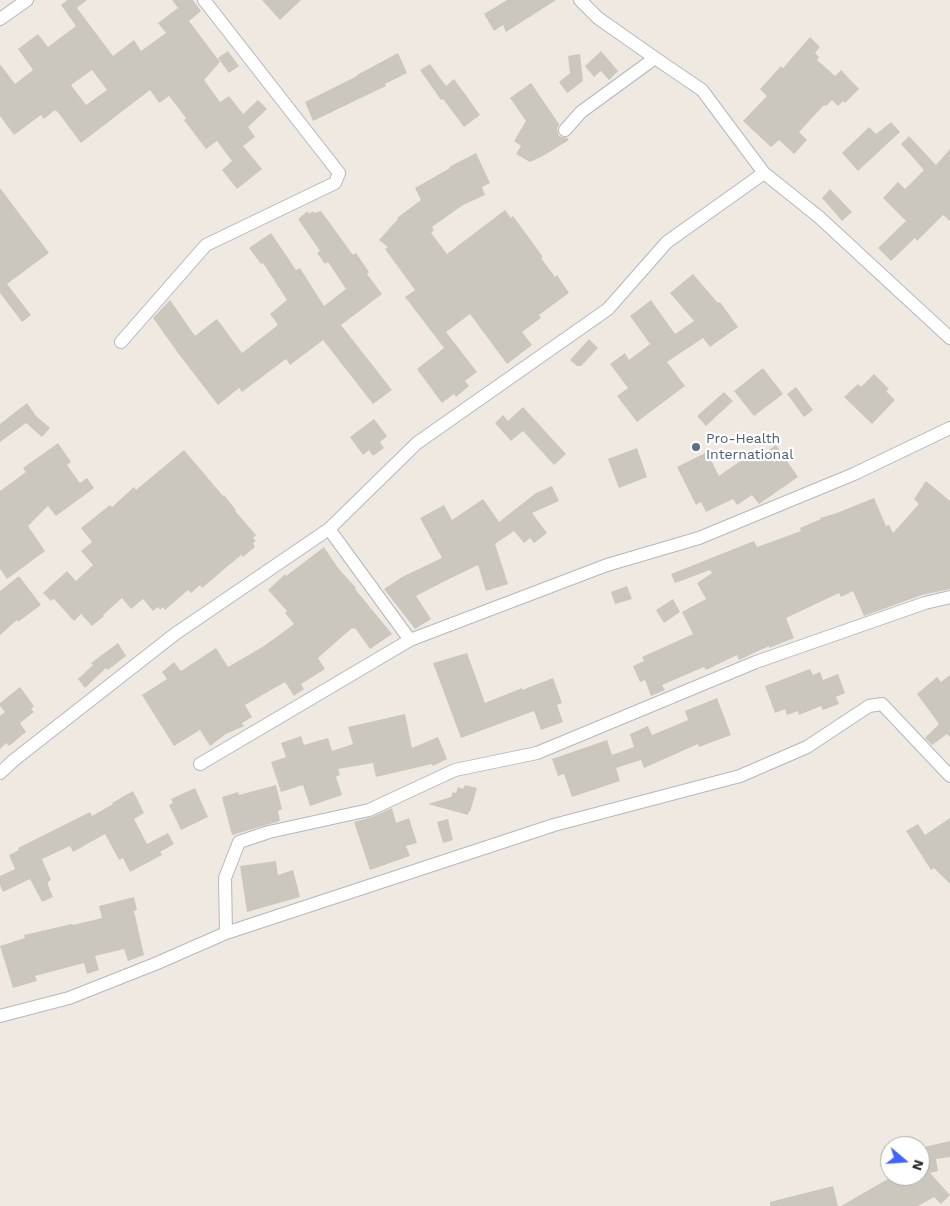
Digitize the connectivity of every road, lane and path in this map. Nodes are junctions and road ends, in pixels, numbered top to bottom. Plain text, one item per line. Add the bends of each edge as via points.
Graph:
1 (27, 0) edge
2 (204, 0) edge
3 (580, 0) edge
4 (0, 19) edge
5 (655, 58) junction
6 (565, 130) dead end
7 (764, 173) junction
8 (950, 338) edge
9 (121, 342) dead end
10 (950, 428) edge
11 (328, 529) junction
12 (950, 597) edge
13 (410, 640) junction
14 (200, 764) dead end
15 (0, 773) edge
16 (950, 776) edge
17 (226, 933) junction
18 (0, 1016) edge

1 - 4 street
2 - 9 street via 339,173 335,183 206,245
3 - 5 street via 598,18
5 - 6 street via 581,112
5 - 7 street via 702,90
7 - 8 street via 819,217
7 - 11 street via 667,242 608,309 417,442
10 - 13 street via 854,474 699,538 607,565
11 - 13 street
11 - 15 street via 176,634
12 - 17 street via 756,662 537,753 455,770 369,810 269,832 239,842 225,878
13 - 14 street
16 - 17 street via 882,704 869,706 807,747 740,776 554,825
17 - 18 street via 69,998

